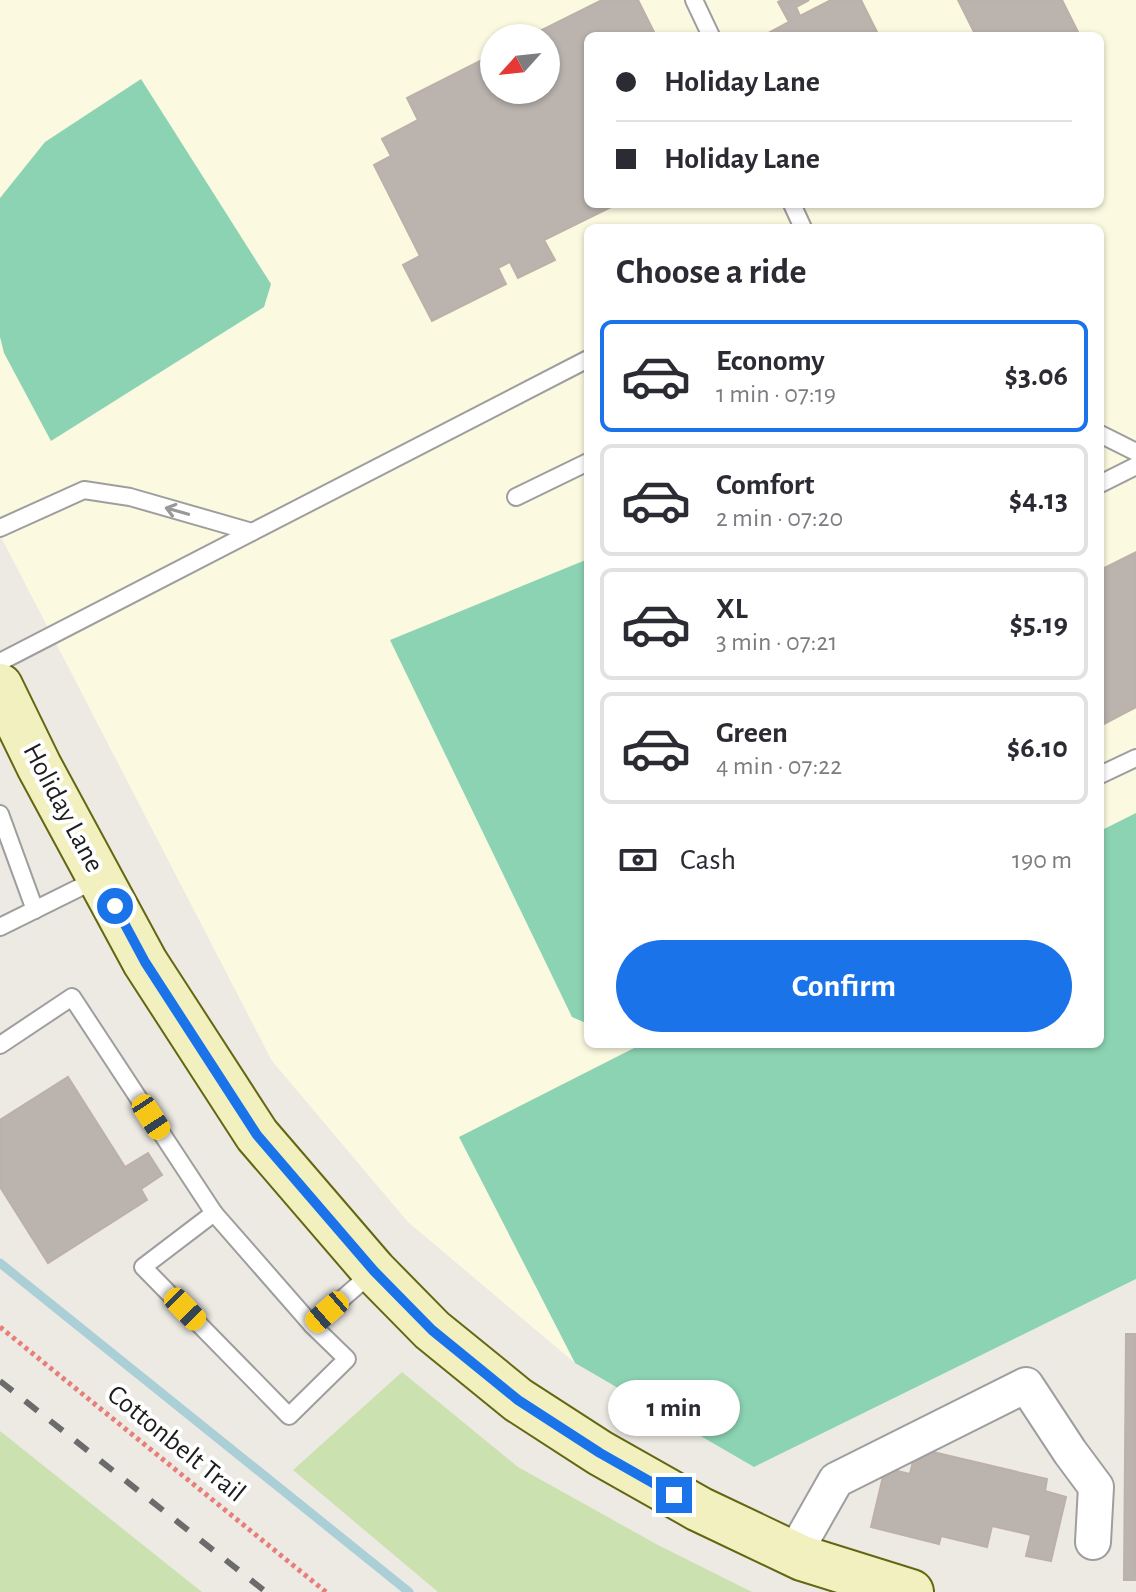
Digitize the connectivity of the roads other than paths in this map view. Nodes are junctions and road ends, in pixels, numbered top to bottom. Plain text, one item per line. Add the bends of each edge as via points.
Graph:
1 (694, 0) edge
2 (709, 32) edge
3 (584, 361) edge
4 (1104, 436) edge
5 (1136, 452) edge
6 (584, 464) edge
7 (1136, 466) edge
8 (1104, 482) edge
9 (516, 497) dead end
10 (0, 528) edge
11 (252, 532) junction
12 (0, 662) edge
13 (0, 686) edge
14 (1136, 758) edge
15 (1104, 773) edge
16 (0, 814) edge
17 (100, 878) junction
18 (35, 910) junction
19 (0, 927) edge
20 (0, 1045) edge
21 (214, 1213) junction
22 (374, 1271) junction
23 (312, 1325) junction
24 (1093, 1542) dead end
25 (794, 1554) junction
26 (911, 1592) edge

1 - 2 lane
3 - 11 lane
4 - 5 lane
6 - 9 lane
7 - 8 lane
11 -> 10 lane via 130,497 84,490
11 - 12 lane
13 - 17 street, Holiday Lane
14 - 15 lane
16 - 18 lane
17 - 18 lane
17 - 22 street, Holiday Lane via 145,962 257,1135
18 - 19 lane
20 - 21 lane via 72,997
21 - 23 lane
21 - 23 lane via 143,1267 289,1416 347,1359
22 - 23 lane
22 - 25 street, Holiday Lane via 432,1330 518,1400 699,1509
24 - 25 street via 1096,1487 1026,1385 836,1480
25 - 26 street, Holiday Lane

